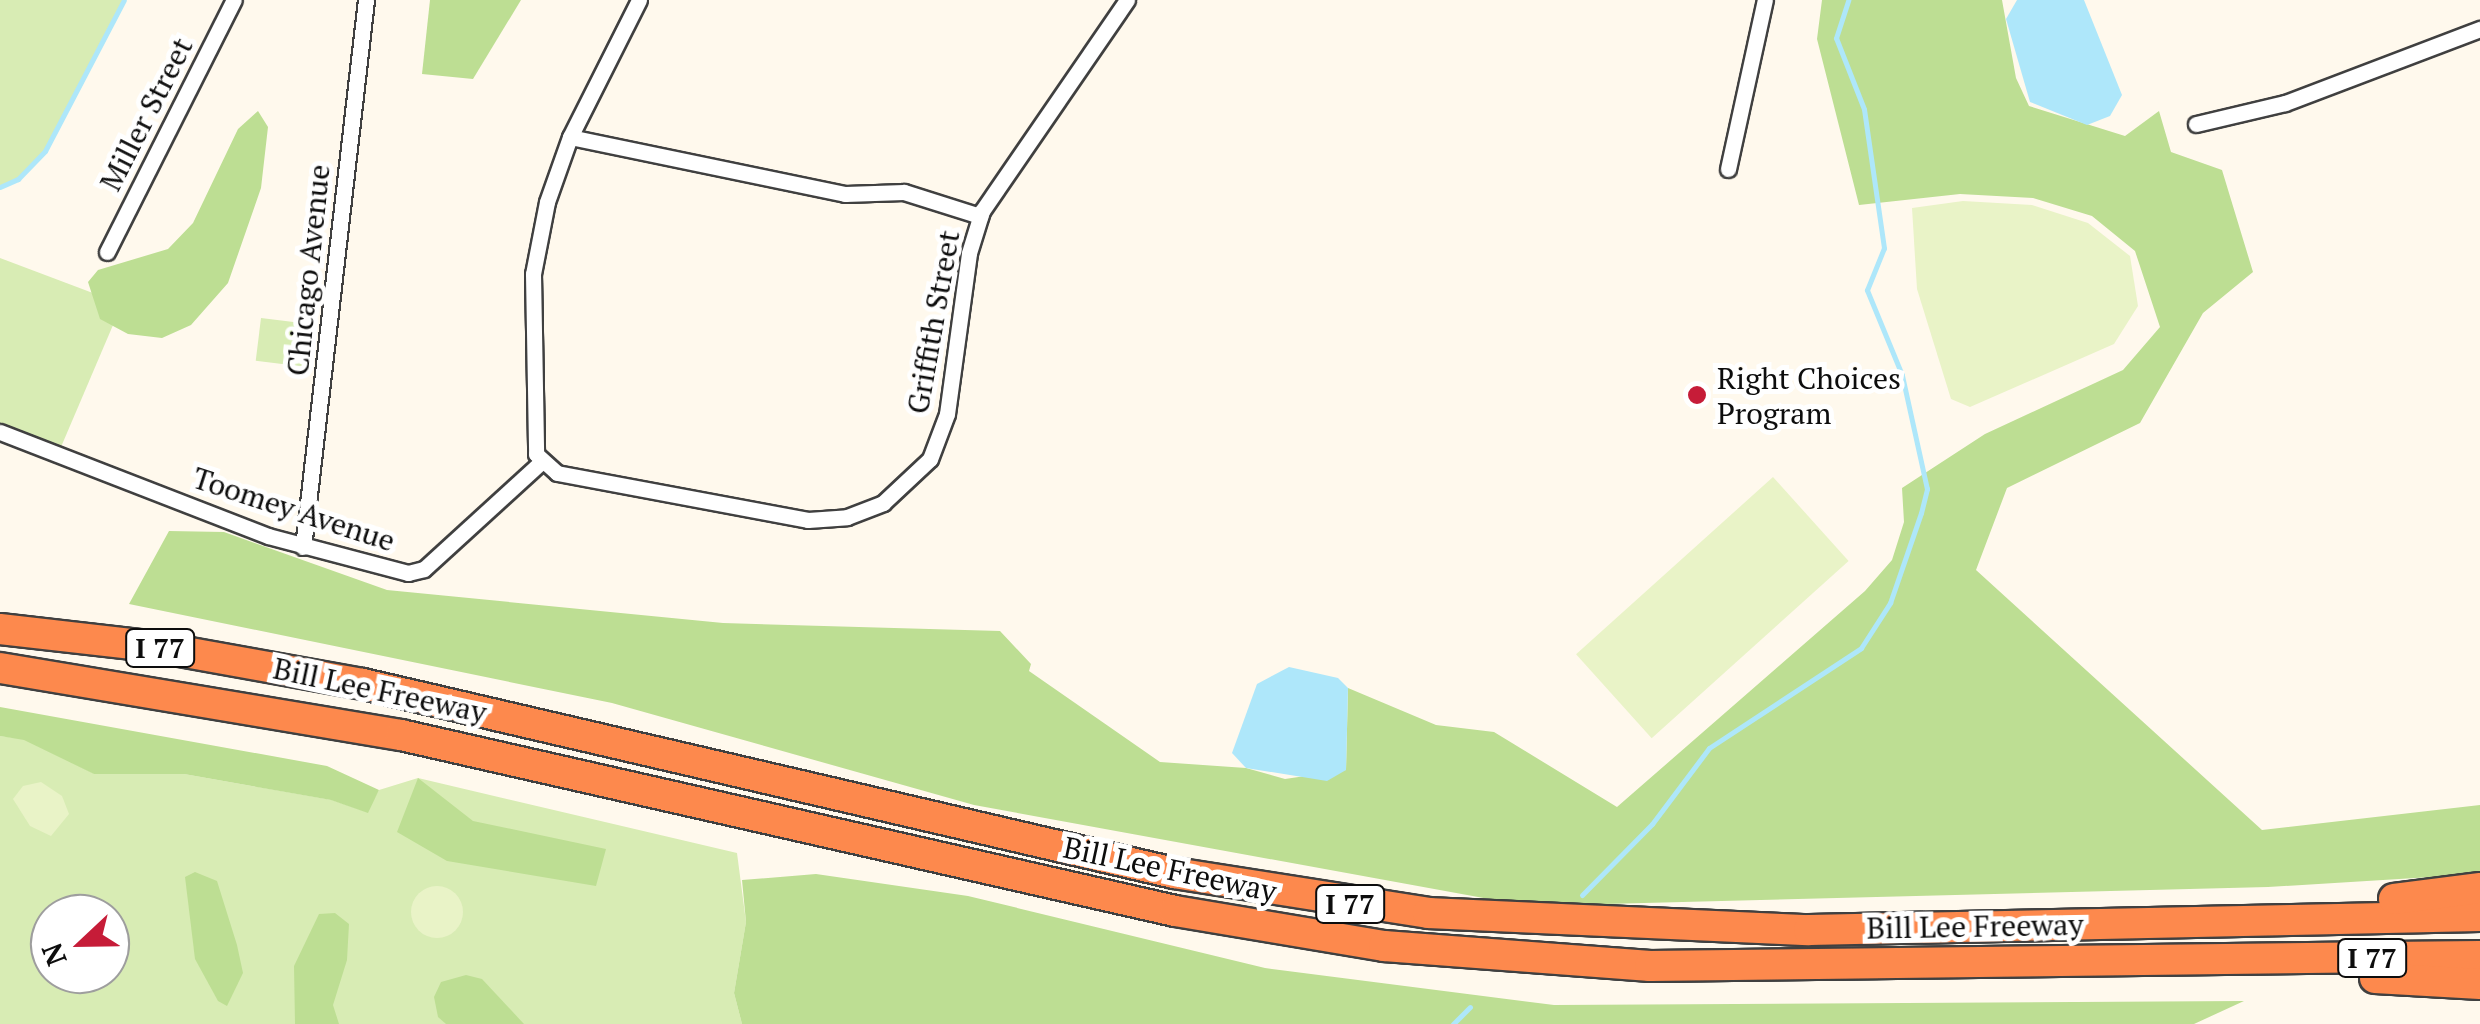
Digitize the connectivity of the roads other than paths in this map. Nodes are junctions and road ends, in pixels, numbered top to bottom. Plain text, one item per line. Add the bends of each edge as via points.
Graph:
1 (234, 0) edge
2 (366, 0) edge
3 (639, 0) edge
4 (1127, 0) edge
5 (1765, 0) edge
6 (2480, 29) edge
7 (2196, 124) dead end
8 (570, 136) junction
9 (1728, 169) dead end
10 (980, 216) junction
11 (108, 252) dead end
12 (0, 432) edge
13 (541, 462) junction
14 (303, 547) junction
15 (0, 620) edge
16 (0, 629) edge
17 (74, 638) junction
18 (0, 671) edge
19 (2480, 888) edge
20 (2480, 916) edge
21 (2172, 923) junction
22 (2480, 956) edge
23 (2264, 959) junction
24 (2480, 984) edge

1 - 11 street, Miller Street
2 - 14 street, Chicago Avenue
3 - 8 street
4 - 10 street, Griffith Street
5 - 9 street
6 - 7 street via 2285,103
8 - 10 street via 845,194 904,192
8 - 13 street via 533,274 534,448
10 - 13 street, Griffith Street via 940,438 915,478 884,503 847,517 795,519 557,473
12 - 14 street, Toomey Avenue
13 - 14 street, Toomey Avenue via 414,573
15 - 17 highway
16 - 17 highway, Bill Lee Freeway / I 77
17 - 21 highway, Bill Lee Freeway / I 77 via 382,688 1154,868 1338,902 1671,928
18 - 23 highway, Bill Lee Freeway / I 77 via 76,676 402,735 1175,911 1384,946 1650,966
19 - 21 highway
20 - 21 highway, Bill Lee Freeway / I 77
22 - 23 highway, Bill Lee Freeway / I 77
23 - 24 highway via 2354,978

